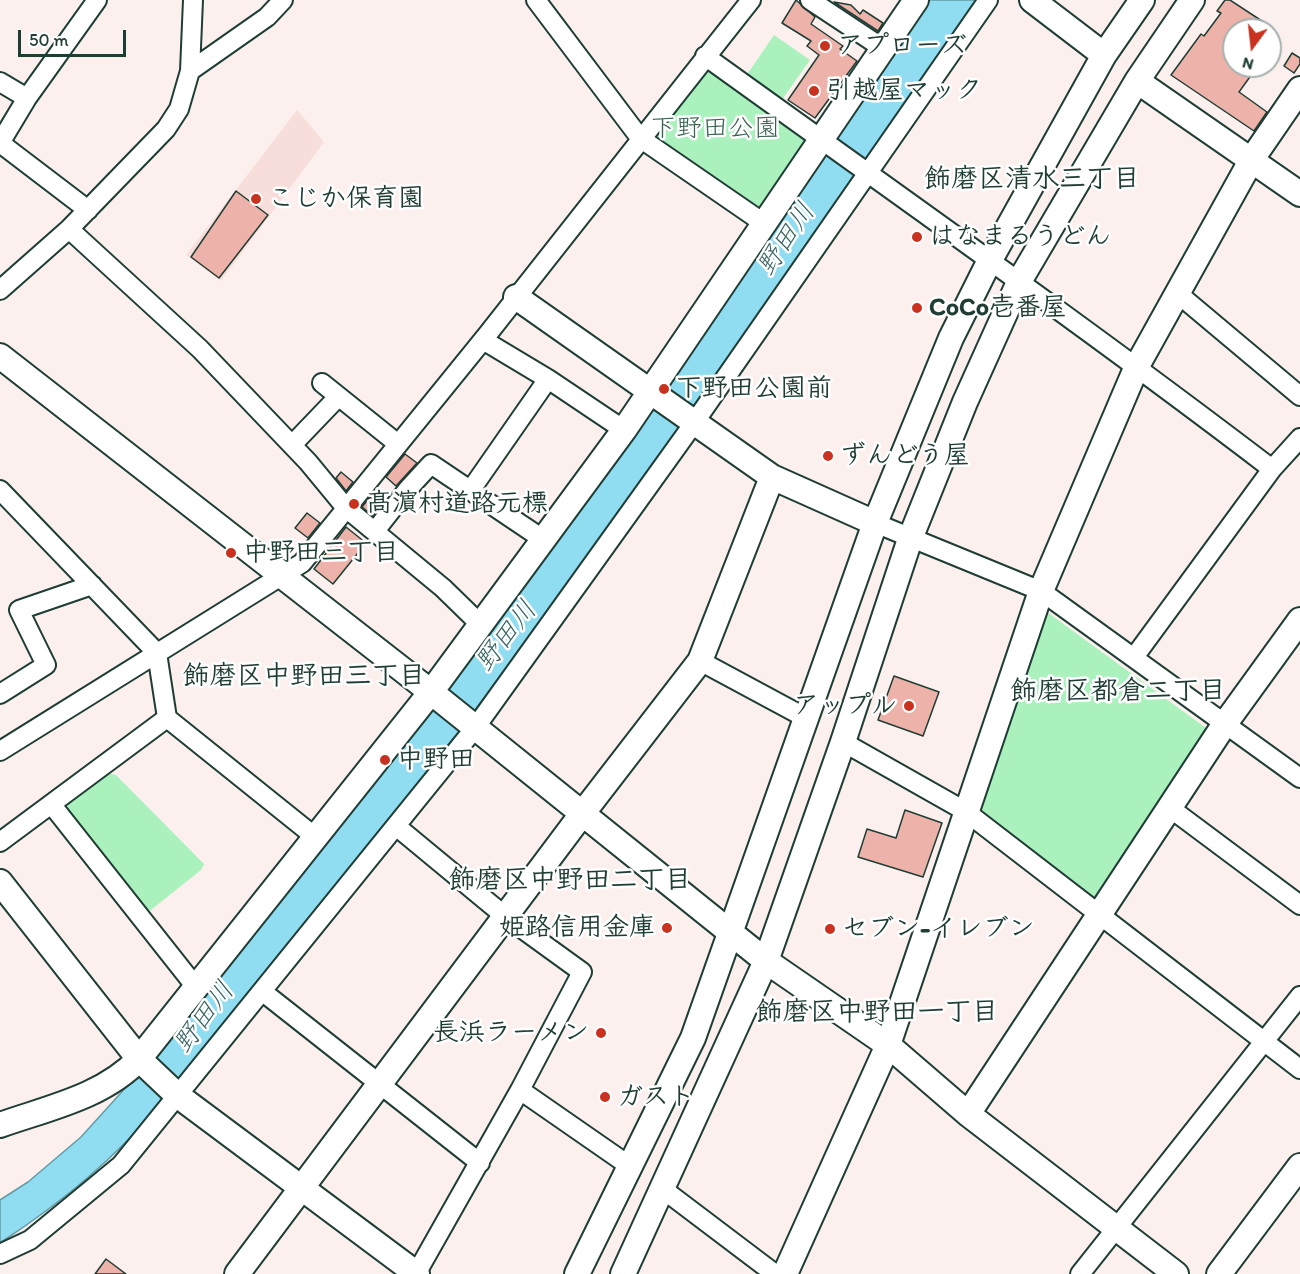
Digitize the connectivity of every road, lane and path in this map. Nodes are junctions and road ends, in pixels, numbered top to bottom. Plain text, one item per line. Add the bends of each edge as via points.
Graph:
1 (97, 0) edge
2 (193, 0) edge
3 (283, 0) edge
4 (536, 0) edge
5 (751, 0) edge
6 (810, 0) edge
7 (916, 0) edge
8 (988, 0) edge
9 (1032, 0) edge
10 (1142, 0) edge
11 (1192, 0) edge
12 (828, 5) edge
13 (884, 48) junction
14 (1104, 55) junction
15 (705, 56) junction
16 (190, 71) junction
17 (1137, 81) junction
18 (0, 82) edge
19 (1300, 89) edge
20 (27, 98) junction
21 (640, 138) junction
22 (821, 140) junction
23 (0, 143) edge
24 (1252, 159) junction
25 (868, 175) junction
26 (1300, 194) edge
27 (88, 210) junction
28 (765, 224) junction
29 (69, 229) junction
30 (990, 260) junction
31 (1020, 280) junction
32 (0, 290) edge
33 (1176, 292) junction
34 (516, 297) junction
35 (483, 340) junction
36 (0, 357) edge
37 (1137, 366) junction
38 (548, 379) junction
39 (322, 383) dead end
40 (651, 394) junction
41 (1300, 396) edge
42 (338, 397) junction
43 (694, 423) junction
44 (624, 430) junction
45 (1300, 438) edge
46 (398, 444) junction
47 (292, 445) junction
48 (1272, 469) junction
49 (772, 477) junction
50 (0, 490) edge
51 (470, 491) junction
52 (346, 508) junction
53 (875, 523) junction
54 (375, 531) junction
55 (910, 538) junction
56 (544, 540) junction
57 (281, 575) junction
58 (92, 585) junction
59 (1041, 591) junction
60 (1300, 620) edge
61 (481, 625) junction
62 (157, 653) junction
63 (1135, 656) junction
64 (700, 661) junction
65 (430, 692) junction
66 (0, 693) edge
67 (167, 718) junction
68 (806, 718) junction
69 (1224, 725) junction
70 (475, 728) junction
71 (843, 742) junction
72 (0, 752) edge
73 (1300, 778) edge
74 (52, 805) junction
75 (1170, 808) junction
76 (965, 811) junction
77 (582, 814) junction
78 (396, 826) junction
79 (314, 836) junction
80 (0, 842) edge
81 (0, 882) edge
82 (1300, 905) edge
83 (1098, 915) junction
84 (506, 917) junction
85 (731, 933) junction
86 (766, 961) junction
87 (195, 986) junction
88 (263, 992) junction
89 (1300, 996) edge
90 (1266, 1040) junction
91 (888, 1045) junction
92 (139, 1059) junction
93 (1300, 1069) edge
94 (379, 1083) junction
95 (520, 1090) junction
96 (177, 1095) junction
97 (968, 1114) junction
98 (0, 1125) edge
99 (480, 1163) junction
100 (1300, 1166) edge
101 (631, 1167) junction
102 (301, 1190) junction
103 (664, 1190) junction
104 (1116, 1228) junction
105 (0, 1254) edge
106 (237, 1274) edge
107 (417, 1274) edge
108 (577, 1274) edge
109 (623, 1274) edge
110 (775, 1274) edge
111 (785, 1274) edge
112 (1080, 1274) edge
113 (1176, 1274) edge
114 (1219, 1274) edge

1 - 20 street
2 - 16 street
3 - 16 street via 267,17
4 - 21 street
5 - 15 street
6 - 12 street
7 - 13 street
8 - 25 street
9 - 14 street
10 - 14 street
11 - 17 street
12 - 13 street
13 - 22 street
14 - 30 street
15 - 21 street
15 - 22 street
16 - 27 street via 180,109 166,129
17 - 24 street
17 - 31 street
18 - 20 street
19 - 24 street
20 - 23 street
21 - 28 street
21 - 34 street
22 - 25 street
22 - 28 street
23 - 27 street
24 - 26 street
24 - 33 street
25 - 30 street
25 - 43 street
27 - 29 street
28 - 40 street
29 - 32 street
29 - 47 street via 200,350
30 - 31 street
30 - 53 street via 951,338
31 - 37 street
31 - 55 street
33 - 37 street
33 - 41 street
34 - 35 street
34 - 40 street
35 - 38 street
35 - 46 street
36 - 57 street
37 - 48 street
37 - 59 street
38 - 44 street
38 - 51 street
39 - 42 street
40 - 43 street
40 - 44 street
42 - 46 street
42 - 47 street
43 - 49 street
43 - 70 street
44 - 56 street
45 - 48 street
46 - 52 street
47 - 52 street
48 - 63 street
49 - 53 street
49 - 64 street
50 - 58 street
51 - 54 street via 431,464
51 - 56 street
52 - 54 street
52 - 57 street via 302,563
53 - 55 street
53 - 68 street
54 - 61 street
55 - 59 street
55 - 71 street
56 - 61 street
57 - 62 street
57 - 65 street
58 - 62 street
58 - 66 street via 19,610 46,665
59 - 63 street
59 - 76 street
60 - 69 street
61 - 65 street
62 - 67 street
62 - 72 street
63 - 69 street
64 - 68 street
64 - 77 street
65 - 70 street
65 - 79 street
67 - 74 street
67 - 79 street
68 - 85 street
69 - 73 street
69 - 75 street
70 - 77 street
70 - 78 street
71 - 76 street
71 - 86 street
74 - 80 street
74 - 87 street
75 - 82 street
75 - 83 street
76 - 83 street
76 - 91 street
77 - 84 street
77 - 85 street
78 - 84 street
78 - 88 street
79 - 87 street
81 - 92 street
83 - 90 street
83 - 97 street
84 - 94 street
84 - 95 street via 582,972
85 - 86 street
85 - 101 street via 693,1038
86 - 91 street
86 - 103 street
87 - 92 street
88 - 94 street
88 - 96 street
89 - 90 street
90 - 93 street
90 - 104 street
91 - 97 street
91 - 111 street
92 - 96 street
92 - 98 street via 108,1086
94 - 99 street
94 - 102 street
95 - 99 street
95 - 101 street
96 - 102 street
96 - 105 street via 121,1165 30,1240
97 - 104 street
99 - 107 street
100 - 114 street
101 - 108 street
102 - 106 street
102 - 107 street
103 - 109 street
103 - 110 street
104 - 112 street
104 - 113 street

